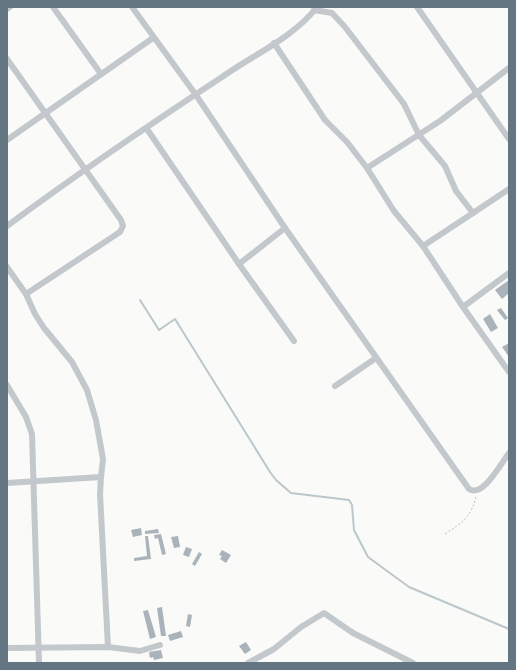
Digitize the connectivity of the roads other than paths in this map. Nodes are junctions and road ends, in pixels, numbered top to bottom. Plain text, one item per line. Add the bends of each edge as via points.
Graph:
1 (10, 7) edge
2 (53, 7) edge
3 (132, 7) edge
4 (417, 7) edge
5 (7, 9) edge
6 (316, 9) edge
7 (153, 38) junction
8 (274, 43) junction
9 (7, 59) edge
10 (509, 68) edge
11 (102, 74) junction
12 (478, 92) junction
13 (196, 95) junction
14 (46, 112) junction
15 (147, 129) junction
16 (419, 135) junction
17 (509, 138) edge
18 (7, 140) edge
19 (86, 168) junction
20 (367, 168) junction
21 (509, 189) edge
22 (473, 213) junction
23 (7, 226) edge
24 (285, 228) junction
25 (423, 246) junction
26 (238, 264) junction
27 (7, 267) edge
28 (509, 273) edge
29 (26, 294) junction
30 (462, 308) junction
31 (294, 341) dead end
32 (376, 358) junction
33 (509, 372) edge
34 (7, 385) edge
35 (335, 386) dead end
36 (509, 453) edge
37 (101, 476) junction
38 (34, 482) junction
39 (7, 483) edge
40 (160, 645) dead end
41 (39, 646) junction
42 (108, 646) junction
43 (7, 648) edge
44 (39, 663) edge
45 (248, 663) edge
46 (413, 663) edge

1 - 5 street
2 - 11 street
3 - 7 street
4 - 12 street
6 - 8 street via 301,25
6 - 16 street via 332,13 345,27 404,104
7 - 11 street
7 - 13 street
8 - 13 street
8 - 20 street via 325,120 347,142
9 - 14 street
10 - 12 street
11 - 14 street
12 - 16 street
12 - 17 street
13 - 15 street
13 - 24 street
14 - 18 street
14 - 19 street
15 - 19 street
15 - 26 street
16 - 20 street
16 - 22 street via 445,166 456,191
19 - 23 street
19 - 29 street via 121,220 122,230
20 - 25 street via 394,211
21 - 22 street
22 - 25 street
24 - 26 street
24 - 32 street
25 - 30 street
26 - 31 street
27 - 29 street
28 - 30 street
29 - 37 street via 35,314 72,362 87,390 103,459
30 - 33 street
32 - 35 street
32 - 36 street via 469,489 478,491 487,484
34 - 38 street via 26,417 32,434
37 - 38 street
37 - 42 street
38 - 39 street
38 - 41 street
40 - 42 street via 140,651
41 - 42 street
41 - 43 street
41 - 44 street
45 - 46 street via 274,649 301,627 324,613 353,633

